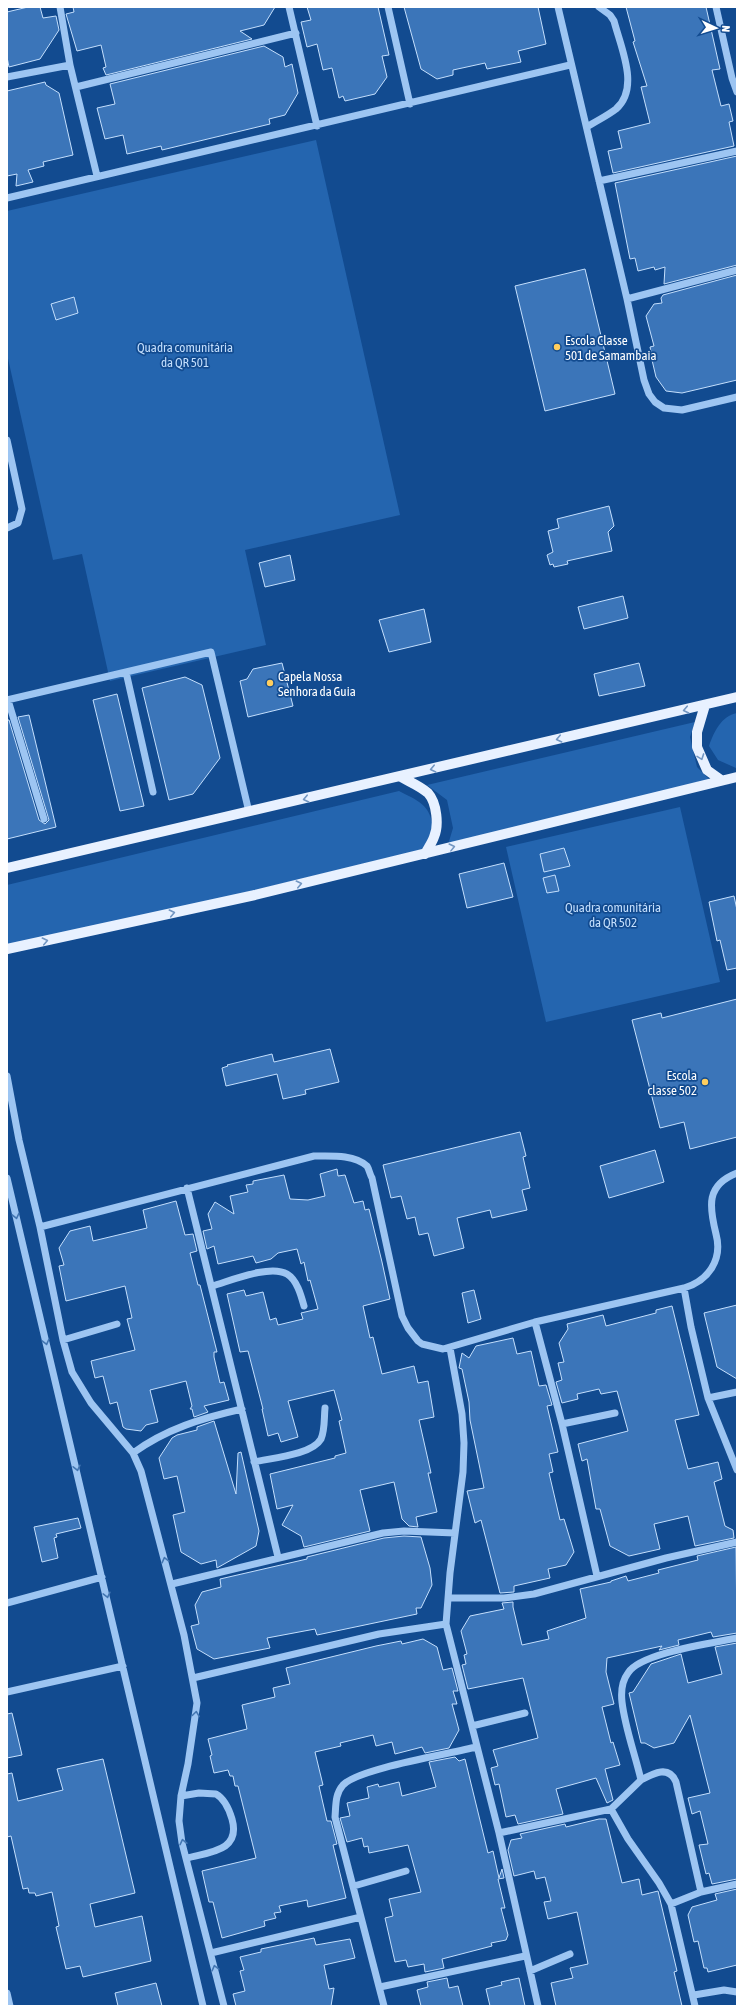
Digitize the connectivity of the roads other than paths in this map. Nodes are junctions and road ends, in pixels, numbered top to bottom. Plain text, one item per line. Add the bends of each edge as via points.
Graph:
1 (60, 7) edge
2 (289, 7) edge
3 (388, 7) edge
4 (558, 7) edge
5 (599, 7) edge
6 (716, 7) edge
7 (296, 33) junction
8 (70, 65) junction
9 (570, 65) junction
10 (7, 77) edge
11 (76, 87) junction
12 (737, 92) edge
13 (410, 104) junction
14 (317, 126) junction
15 (587, 127) junction
16 (737, 151) edge
17 (97, 176) junction
18 (600, 181) junction
19 (7, 198) edge
20 (737, 270) edge
21 (627, 299) junction
22 (737, 397) edge
23 (7, 440) edge
24 (7, 528) edge
25 (126, 672) junction
26 (737, 697) edge
27 (8, 700) edge
28 (704, 706) junction
29 (401, 777) junction
30 (737, 777) edge
31 (721, 780) junction
32 (153, 792) dead end
33 (249, 812) junction
34 (44, 818) dead end
35 (425, 854) junction
36 (7, 868) edge
37 (7, 949) edge
38 (7, 1076) edge
39 (737, 1173) edge
40 (7, 1178) edge
41 (187, 1188) junction
42 (40, 1227) junction
43 (212, 1286) junction
44 (684, 1288) junction
45 (304, 1306) dead end
46 (535, 1322) junction
47 (116, 1324) dead end
48 (63, 1340) junction
49 (450, 1348) junction
50 (737, 1392) edge
51 (708, 1398) junction
52 (324, 1408) dead end
53 (242, 1410) junction
54 (615, 1413) dead end
55 (562, 1424) junction
56 (133, 1453) junction
57 (254, 1462) junction
58 (737, 1470) edge
59 (455, 1533) junction
60 (737, 1542) edge
61 (278, 1557) junction
62 (597, 1576) junction
63 (102, 1577) junction
64 (172, 1584) junction
65 (448, 1598) junction
66 (7, 1603) edge
67 (446, 1624) junction
68 (737, 1638) edge
69 (123, 1666) junction
70 (193, 1678) junction
71 (7, 1692) edge
72 (525, 1713) dead end
73 (472, 1726) junction
74 (476, 1747) junction
75 (642, 1780) junction
76 (181, 1796) junction
77 (611, 1809) junction
78 (499, 1833) junction
79 (187, 1858) junction
80 (406, 1871) dead end
81 (737, 1884) edge
82 (354, 1886) junction
83 (701, 1892) junction
84 (671, 1904) junction
85 (361, 1917) junction
86 (211, 1953) junction
87 (570, 1954) dead end
88 (526, 1956) junction
89 (530, 1971) junction
90 (380, 1987) junction
91 (737, 1992) edge
92 (7, 1993) edge
93 (694, 1995) junction
94 (10, 2006) edge
95 (203, 2006) edge
96 (224, 2006) edge
97 (384, 2006) edge
98 (538, 2006) edge
99 (695, 2006) edge

1 - 8 street
2 - 7 street
3 - 13 street
4 - 9 street
5 - 15 street via 614,21 629,79 628,91 616,109
6 - 12 street
7 - 11 street
7 - 14 street
8 - 10 street
8 - 11 street
9 - 13 street
9 - 15 street
11 - 17 street
13 - 14 street
14 - 17 street
15 - 18 street
16 - 18 street
17 - 19 street
18 - 21 street
20 - 21 street
21 - 22 street via 644,380 648,394 655,402 664,408 682,410
23 - 24 street via 22,509 18,523
25 - 27 street
25 - 32 street
25 - 33 street via 211,652
26 - 28 main road
27 - 34 street
28 -> 29 main road
28 -> 31 main road via 696,732 697,747 707,770
29 -> 33 main road
29 - 35 main road via 429,794 434,808 437,827
30 - 31 main road
35 -> 31 main road
33 - 36 main road
37 -> 35 main road via 255,895
38 - 42 street
39 - 44 street via 727,1177 713,1193 710,1215 717,1246 713,1266 702,1280
40 -> 63 street
41 - 42 street
41 - 43 street
41 - 49 street via 314,1156 336,1156 354,1160 367,1167 382,1221 402,1316 408,1328 422,1344
42 - 48 street
43 - 45 street via 279,1270 288,1274 294,1282
43 - 53 street
44 - 46 street
44 - 51 street
46 - 49 street
46 - 55 street
47 - 48 street
48 - 56 street via 72,1372 80,1386
49 - 59 street via 462,1414 464,1443
50 - 51 street
51 - 58 street
52 - 57 street via 323,1432 314,1446 298,1453
53 - 56 street via 186,1424 148,1442
53 - 57 street
54 - 55 street
55 - 62 street
64 -> 56 street via 148,1494
57 - 61 street
59 - 61 street via 383,1533
59 - 65 street
60 - 62 street
61 - 64 street
62 - 65 street via 534,1594 504,1598
63 - 66 street
63 -> 69 street
64 - 70 street
65 - 67 street
67 - 70 street via 378,1634
67 - 73 street
68 - 75 street via 655,1656 628,1672 622,1692 622,1703
69 - 71 street
69 - 95 street
76 -> 70 street via 197,1703
72 - 73 street
73 - 74 street
74 - 78 street
74 - 82 street via 361,1774 344,1784 336,1798 335,1817
75 - 77 street
75 - 83 street via 659,1771 674,1778
79 -> 76 street via 179,1821
76 - 79 street via 216,1794 226,1804 235,1828 234,1836 227,1846
77 - 78 street
77 - 84 street
78 - 88 street
79 - 86 street
80 - 82 street
81 - 83 street
82 - 85 street
83 - 84 street
84 - 93 street
85 - 86 street
85 - 90 street
96 -> 86 street
87 - 89 street
88 - 89 street
88 - 90 street
89 - 98 street
90 - 97 street
91 - 93 street via 724,1990
92 - 94 street
93 - 99 street

